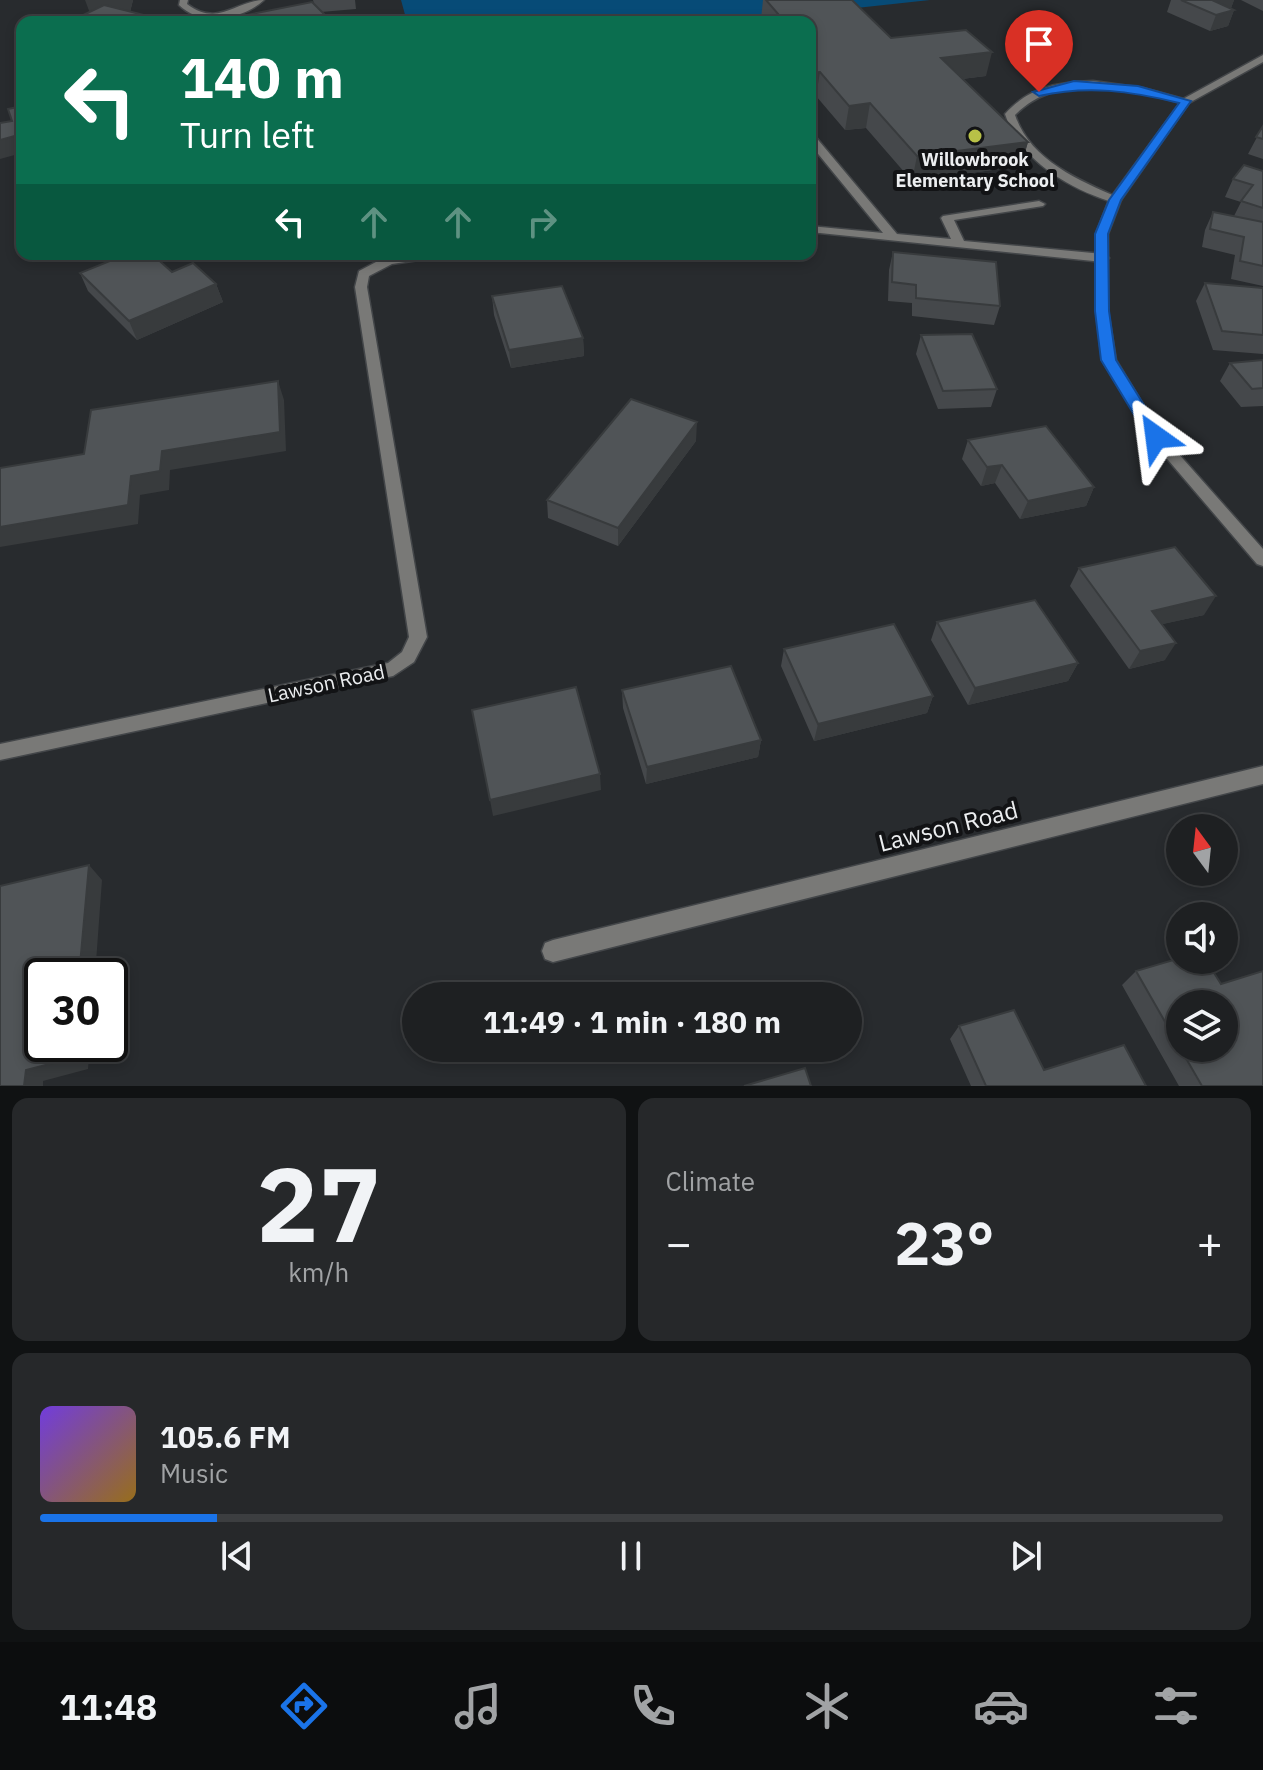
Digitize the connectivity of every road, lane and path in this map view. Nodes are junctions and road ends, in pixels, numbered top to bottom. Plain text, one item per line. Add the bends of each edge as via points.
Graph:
1 (184, 0) edge
2 (260, 0) edge
3 (1263, 58) edge
4 (1186, 101) junction
5 (816, 144) edge
6 (1115, 200) junction
7 (1039, 204) dead end
8 (816, 230) edge
9 (893, 237) junction
10 (959, 243) junction
11 (1103, 258) junction
12 (388, 260) edge
13 (1263, 560) edge
14 (0, 752) edge
15 (1263, 775) edge
16 (553, 951) dead end

1 - 2 street via 186,9 216,15 242,11
3 - 4 street
4 - 6 street
4 - 6 street via 1120,86 1074,85 1039,92 1015,107 1011,122 1032,148 1065,178
5 - 9 street
6 - 11 street via 1102,234
7 - 10 street via 947,218
8 - 9 street
9 - 10 street
10 - 11 street
11 - 13 street via 1102,311 1109,360 1156,437
12 - 14 street, Lawson Road via 363,274 361,287 418,637 408,657 393,669
15 - 16 street, Lawson Road

